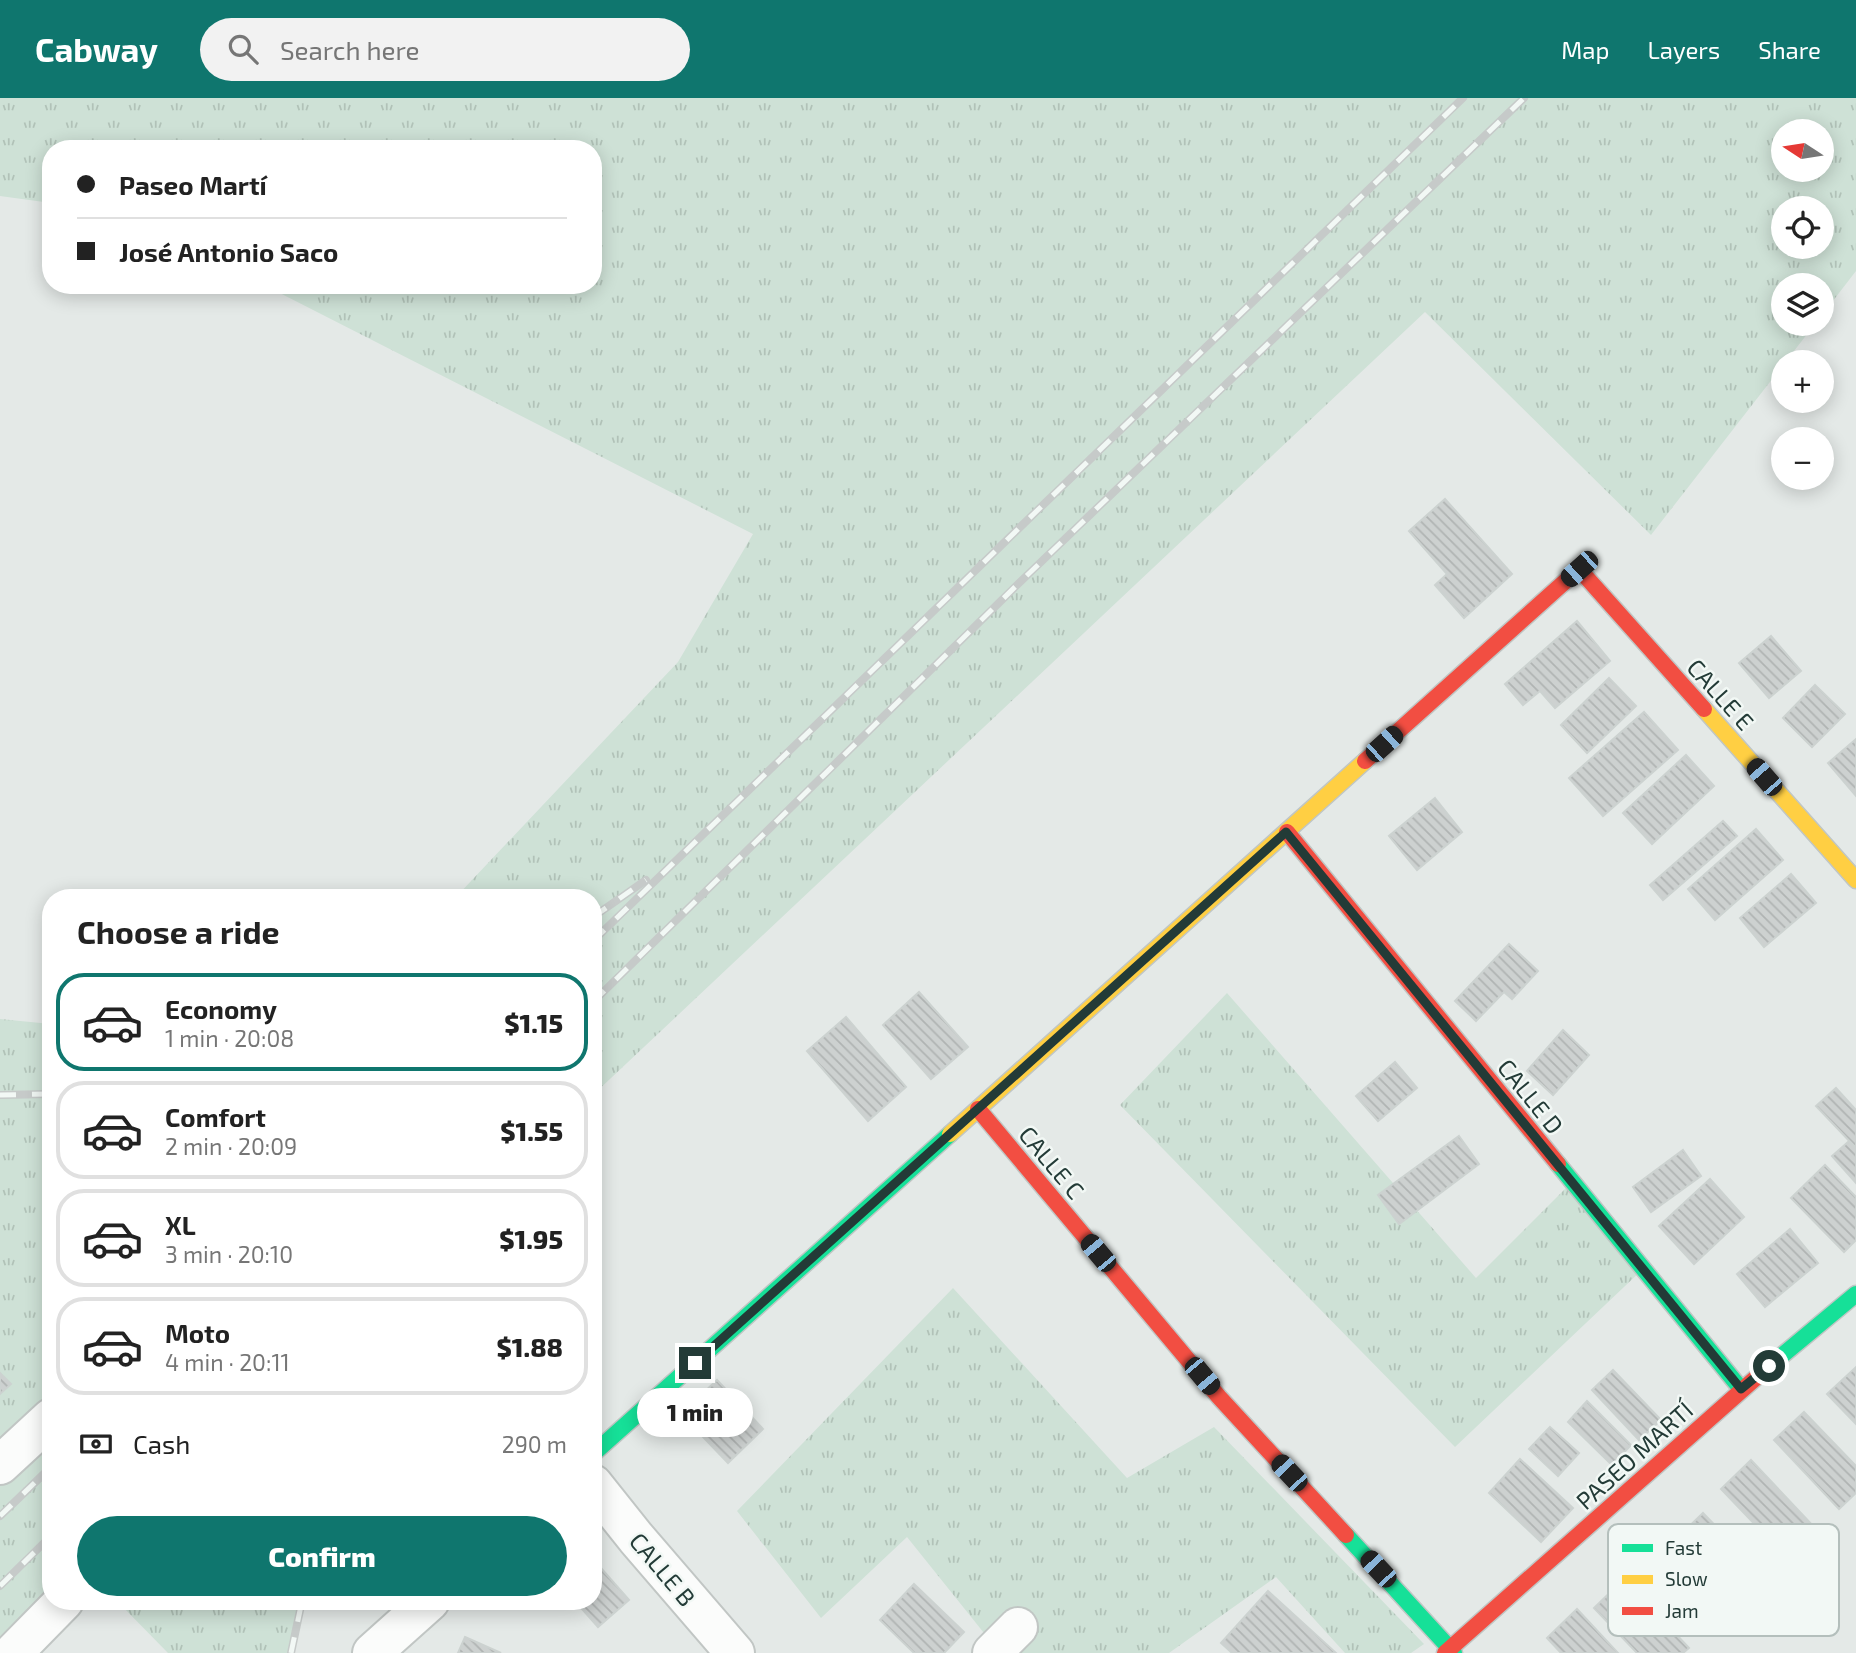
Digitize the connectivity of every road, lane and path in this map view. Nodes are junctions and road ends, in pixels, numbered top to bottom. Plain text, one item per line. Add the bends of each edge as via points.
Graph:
1 (1286, 832) junction
2 (1856, 880) edge
3 (978, 1109) junction
4 (1856, 1294) edge
5 (1741, 1389) junction
6 (42, 1426) edge
7 (602, 1446) edge
8 (0, 1465) edge
9 (602, 1495) edge
10 (56, 1610) edge
11 (420, 1610) edge
12 (423, 1610) edge
13 (1450, 1652) edge
14 (13, 1653) edge
15 (372, 1653) edge
16 (397, 1653) edge
17 (735, 1653) edge

1 - 2 street, CALLE E via 1579,569
1 - 3 street
1 - 5 street, CALLE D
3 - 7 street
3 - 13 street, CALLE C via 1219,1397
4 - 5 street, PASEO MARTÍ
5 - 13 street, PASEO MARTÍ
6 - 8 street
9 - 17 street, CALLE B
10 - 14 street
11 - 15 street
12 - 16 street

